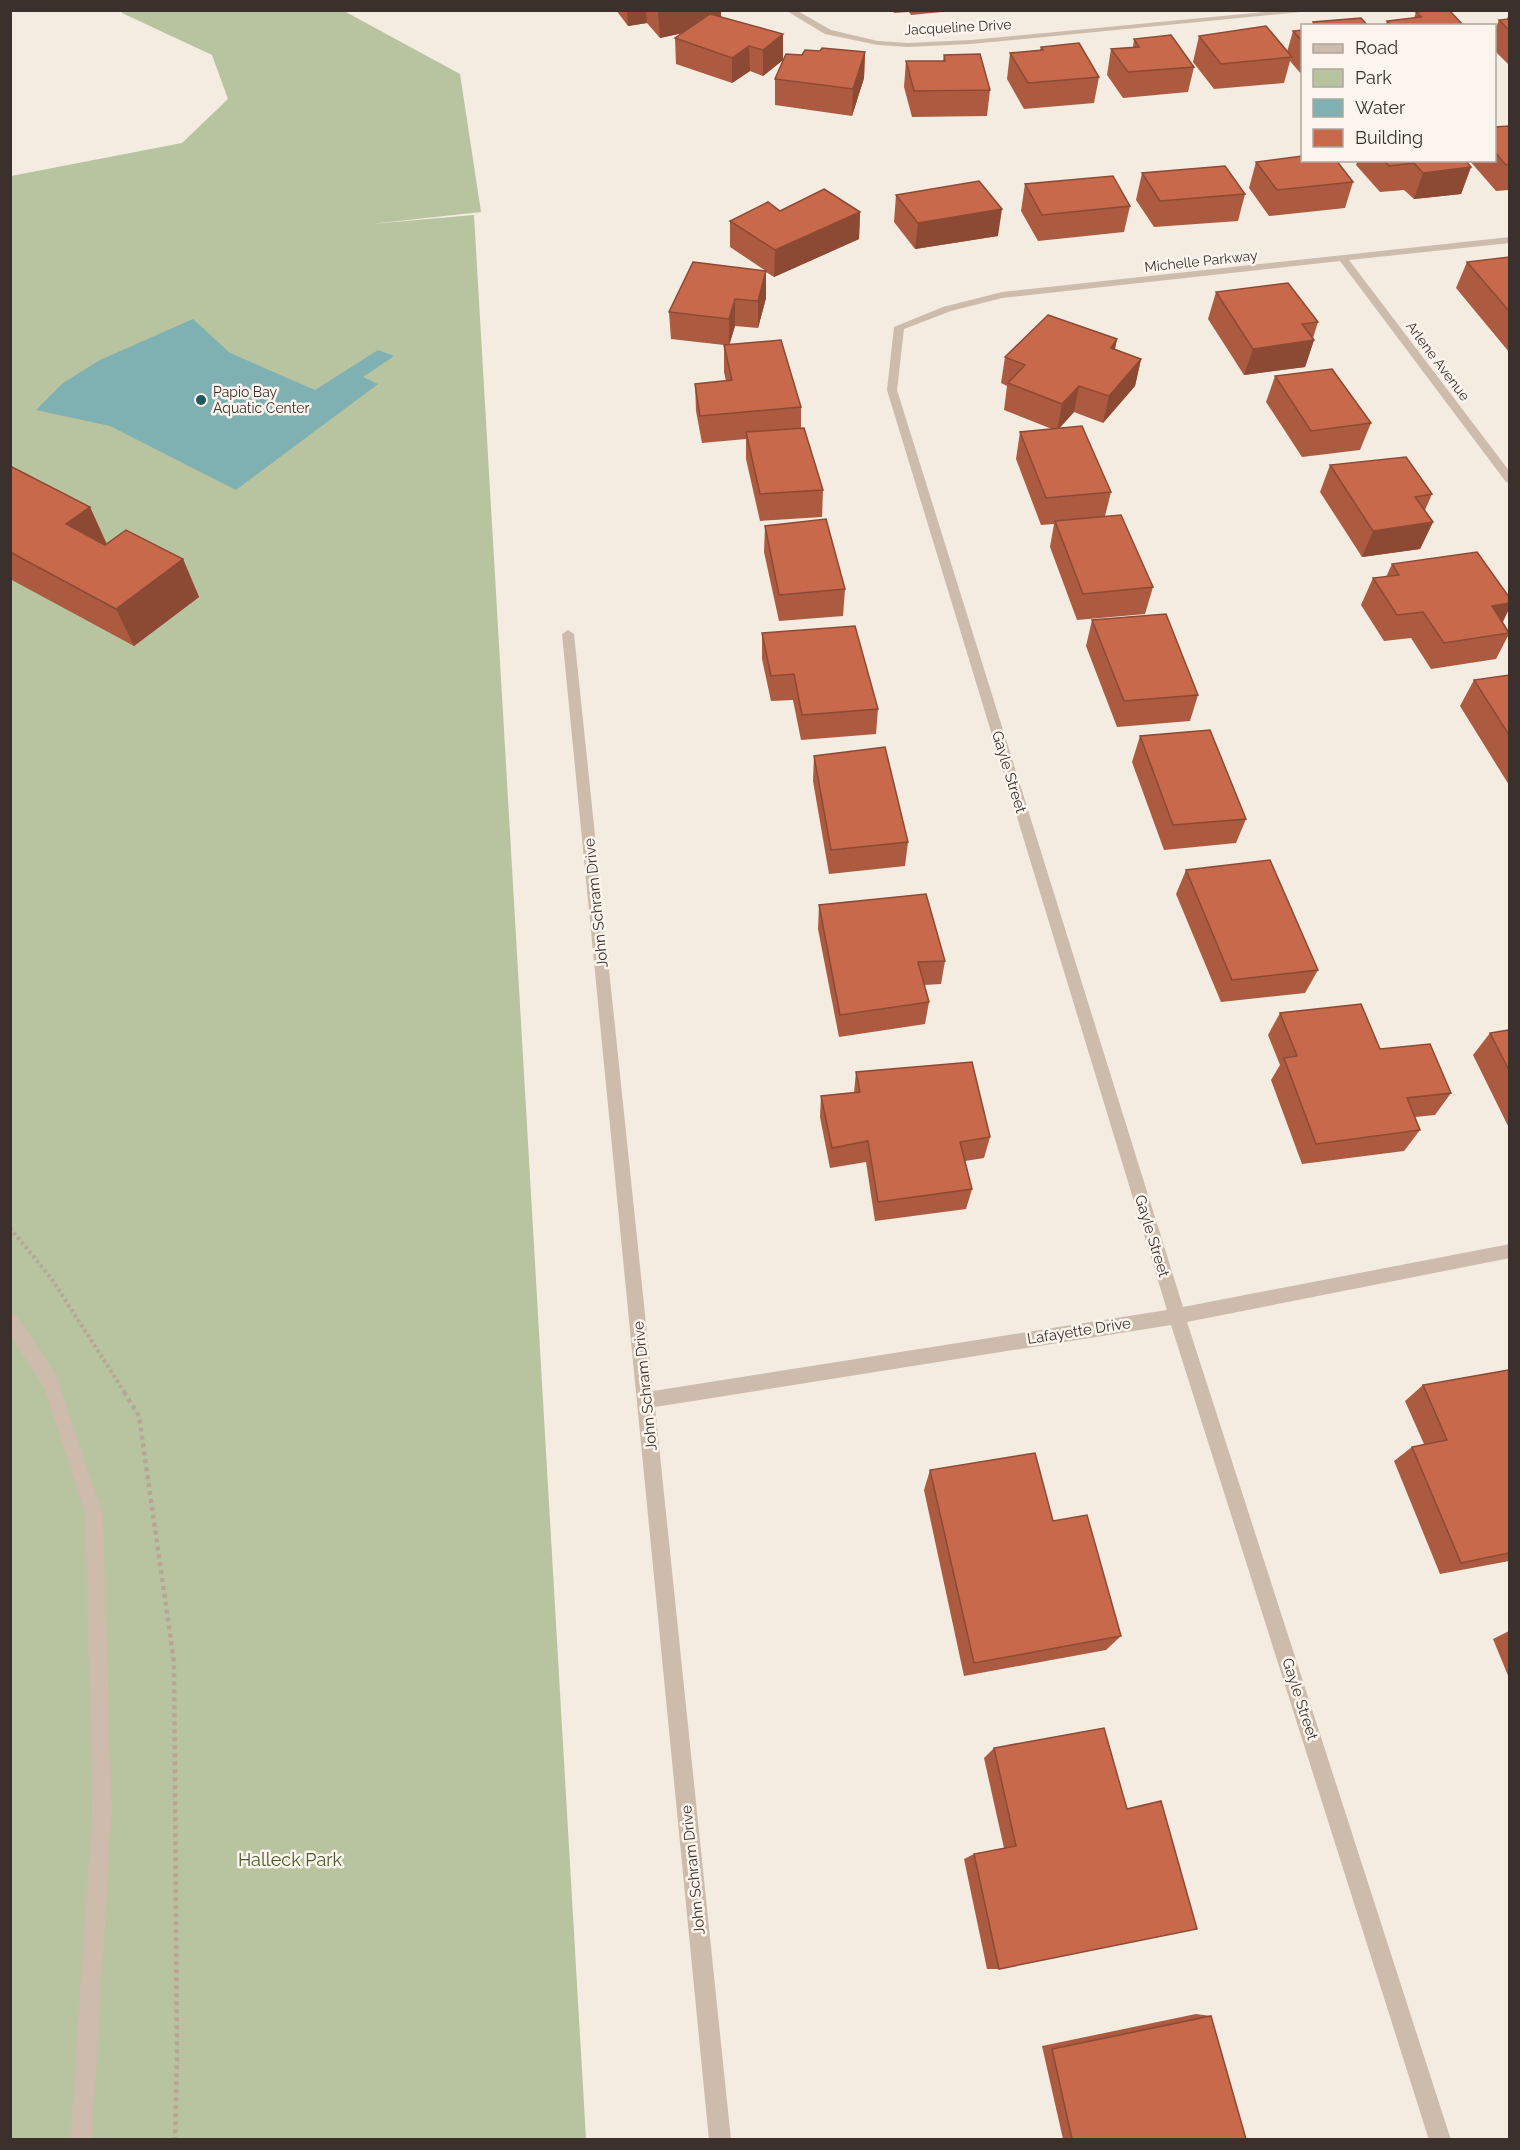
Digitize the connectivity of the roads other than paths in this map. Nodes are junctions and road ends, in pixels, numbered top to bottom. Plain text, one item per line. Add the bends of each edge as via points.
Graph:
1 (789, 10) edge
2 (1318, 10) edge
3 (1509, 240) edge
4 (1343, 259) junction
5 (899, 327) joint
6 (1509, 480) edge
7 (568, 633) dead end
8 (1509, 1251) edge
9 (1177, 1316) junction
10 (10, 1320) edge
11 (646, 1400) junction
12 (81, 2139) edge
13 (720, 2139) edge
14 (1440, 2139) edge

1 - 2 street, Jacqueline Drive via 812,25 850,38 888,44 936,44
3 - 4 street, Michelle Parkway
4 - 5 street, Michelle Parkway via 1002,295
4 - 6 street, Arlene Avenue
5 - 9 street, Gayle Street via 892,390 897,410
7 - 11 street, John Schram Drive
8 - 9 street, Lafayette Drive
9 - 11 street, Lafayette Drive
9 - 14 street, Gayle Street
10 - 12 street via 51,1383 94,1514 102,1810
11 - 13 street, John Schram Drive

